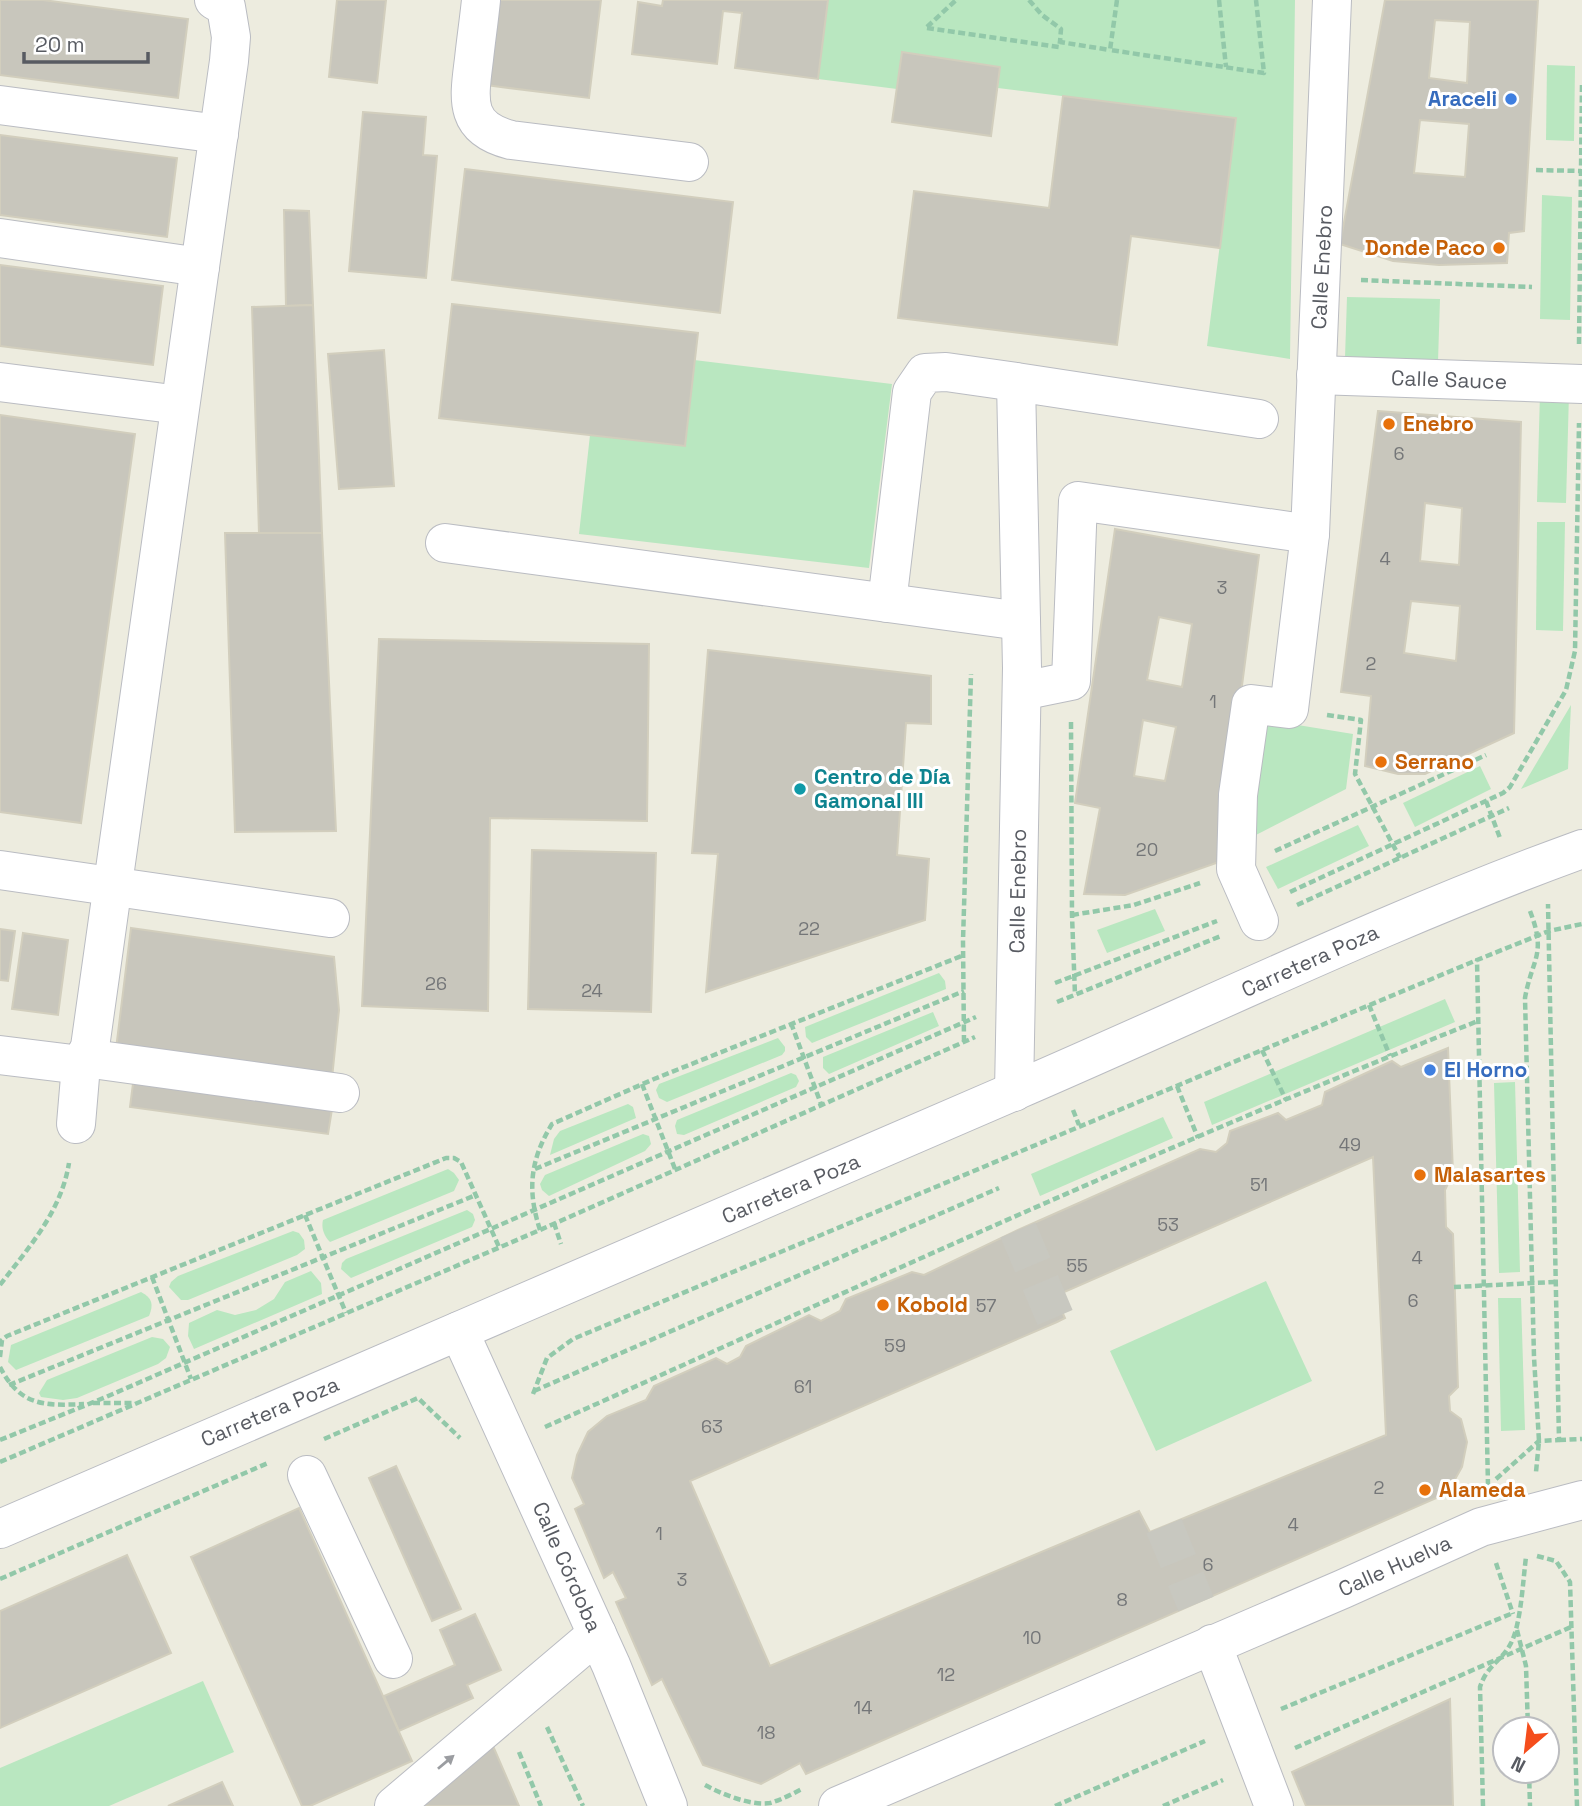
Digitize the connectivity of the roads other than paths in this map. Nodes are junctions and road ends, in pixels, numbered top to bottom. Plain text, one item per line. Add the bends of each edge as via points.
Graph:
1 (214, 0) edge
2 (481, 0) edge
3 (1332, 0) edge
4 (0, 105) edge
5 (219, 134) junction
6 (689, 162) dead end
7 (0, 238) edge
8 (200, 267) junction
9 (1317, 375) junction
10 (0, 382) edge
11 (1016, 382) junction
12 (1582, 384) edge
13 (180, 405) junction
14 (1259, 419) dead end
15 (1310, 534) junction
16 (445, 543) dead end
17 (887, 603) junction
18 (1021, 621) junction
19 (1022, 679) junction
20 (1582, 849) edge
21 (0, 870) edge
22 (113, 886) junction
23 (330, 918) dead end
24 (1259, 921) dead end
25 (0, 1055) edge
26 (83, 1061) junction
27 (1014, 1091) junction
28 (340, 1093) dead end
29 (76, 1124) road end
30 (459, 1331) junction
31 (307, 1475) dead end
32 (1582, 1500) edge
33 (0, 1529) edge
34 (597, 1634) junction
35 (1212, 1644) junction
36 (393, 1659) dead end
37 (839, 1800) edge
38 (394, 1806) edge
39 (668, 1806) edge
40 (1274, 1806) edge

1 - 5 street via 226,7 231,37
2 - 6 street via 469,99 481,126 494,136 511,140
3 - 9 street, Calle Enebro
4 - 5 street
5 - 8 street
7 - 8 street
8 - 13 street
9 - 12 street, Calle Sauce
9 - 15 street, Calle Enebro
10 - 13 street
11 - 14 street
11 - 17 street via 925,373 912,393
11 - 18 street, Calle Enebro
13 - 22 street
15 - 19 street via 1078,500 1071,681
15 - 24 street, Calle Enebro via 1289,709 1251,704 1238,795 1236,869
16 - 17 street
17 - 18 street
18 - 19 street, Calle Enebro
19 - 27 street, Calle Enebro
20 - 27 street, Carretera Poza via 1448,901
21 - 22 street
22 - 23 street
22 - 26 street via 90,1047
25 - 26 street
26 - 28 street
26 - 29 street
27 - 30 street, Carretera Poza
30 - 33 street, Carretera Poza
30 - 34 street, Calle Córdoba
31 - 36 street
32 - 35 street, Calle Huelva via 1481,1527
38 -> 34 street
34 - 39 street, Calle Córdoba
35 - 37 street, Calle Huelva
35 - 40 street

